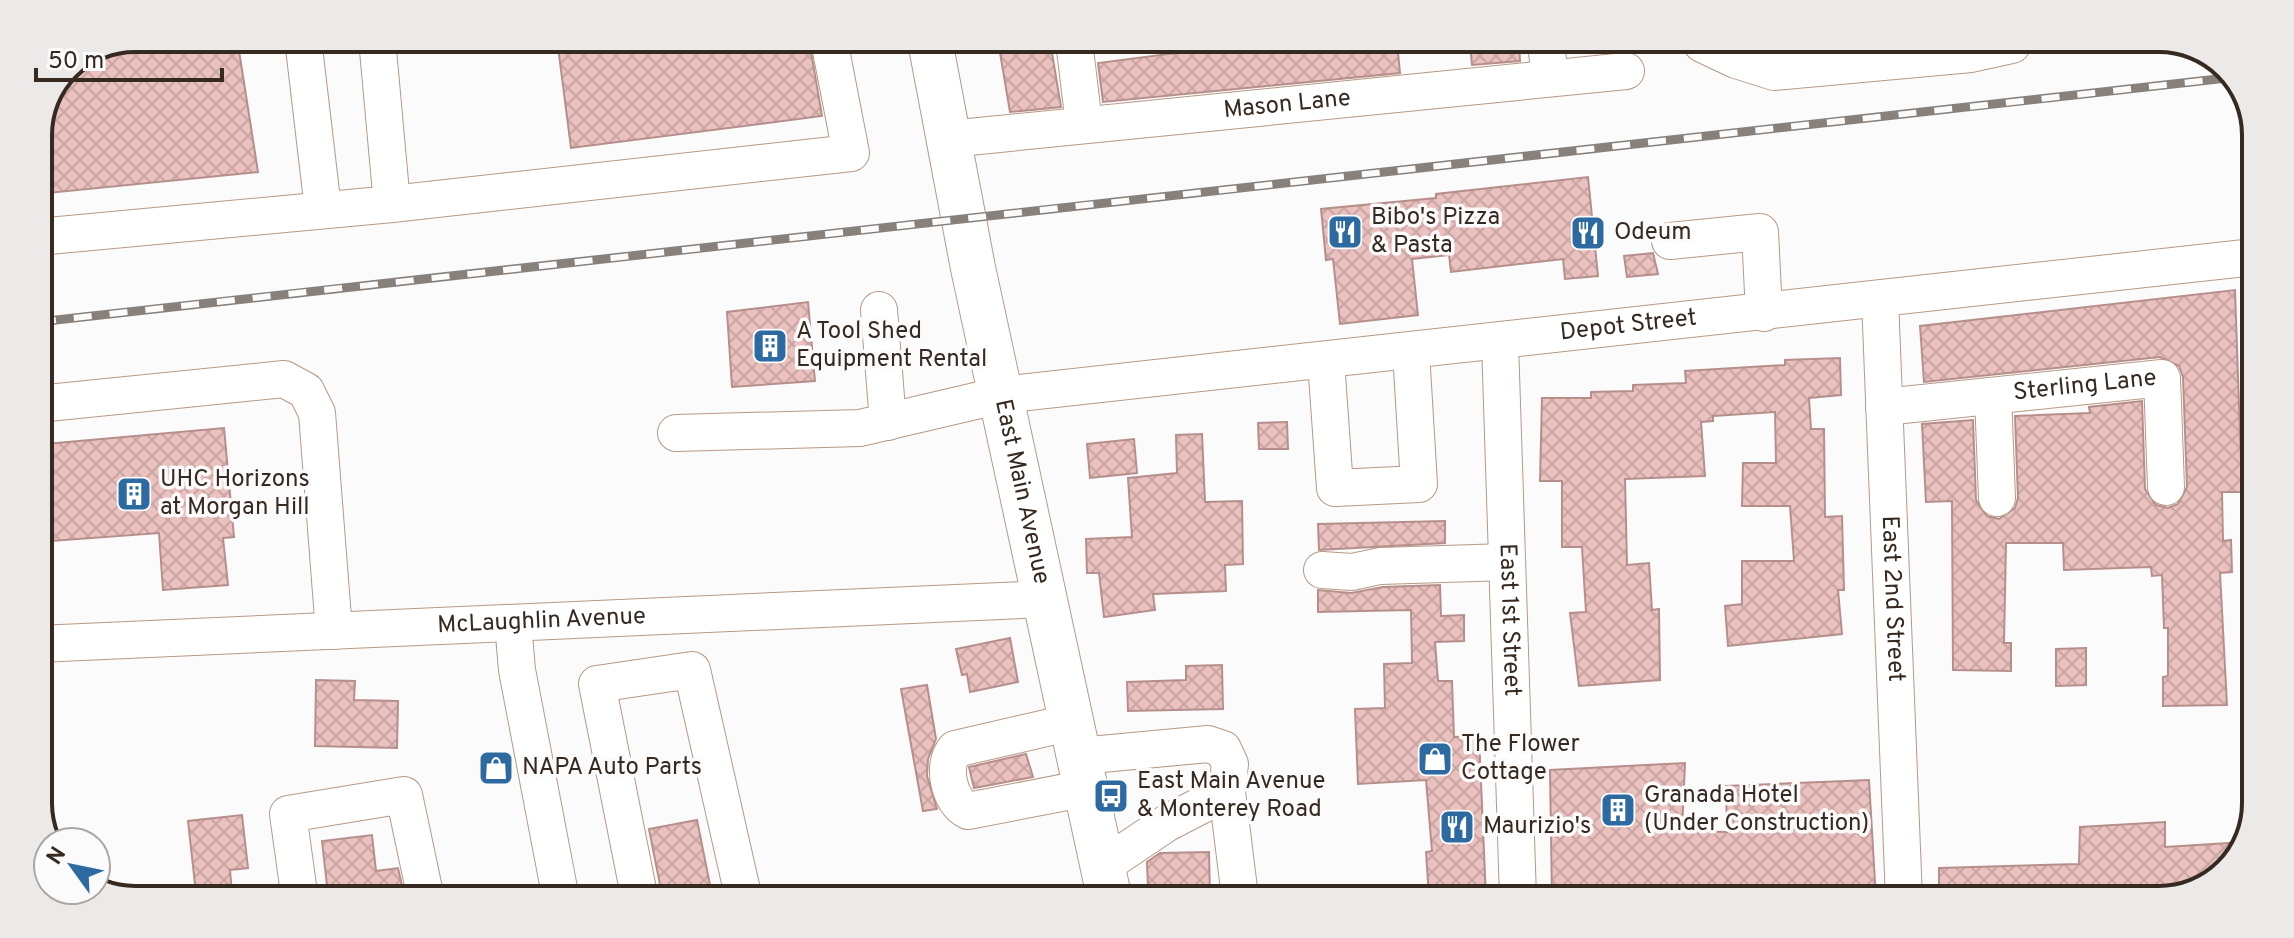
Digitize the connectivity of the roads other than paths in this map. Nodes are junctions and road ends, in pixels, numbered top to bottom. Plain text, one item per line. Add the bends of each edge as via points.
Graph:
1 (305, 52) edge
2 (378, 52) edge
3 (831, 52) edge
4 (932, 52) edge
5 (1080, 52) edge
6 (1547, 52) edge
7 (1719, 52) edge
8 (1980, 52) edge
9 (1626, 71) dead end
10 (1550, 78) junction
11 (1084, 124) junction
12 (949, 139) junction
13 (392, 204) junction
14 (323, 209) junction
15 (52, 236) edge
16 (1670, 241) dead end
17 (2242, 258) edge
18 (1880, 299) junction
19 (879, 310) dead end
20 (1764, 313) junction
21 (1500, 342) junction
22 (1411, 352) junction
23 (1326, 361) junction
24 (1001, 395) junction
25 (1993, 396) junction
26 (52, 403) edge
27 (1884, 407) junction
28 (888, 422) junction
29 (676, 433) dead end
30 (2166, 487) dead end
31 (1997, 498) dead end
32 (1507, 562) junction
33 (1322, 570) dead end
34 (1044, 599) junction
35 (634, 617) junction
36 (513, 623) junction
37 (334, 631) junction
38 (52, 643) edge
39 (643, 677) junction
40 (1080, 755) junction
41 (1227, 792) junction
42 (1106, 881) edge
43 (298, 886) edge
44 (423, 886) edge
45 (558, 886) edge
46 (637, 886) edge
47 (741, 886) edge
48 (1239, 886) edge
49 (1518, 886) edge
50 (1903, 886) edge

1 - 14 street
2 - 13 street
3 - 13 street via 851,153
4 - 12 main road, East Main Avenue
5 - 11 street
6 - 10 street
7 - 8 street via 1774,72
9 - 10 street, Mason Lane
10 - 11 street, Mason Lane
11 - 12 street, Mason Lane
12 - 24 main road, East Main Avenue
13 - 14 street
14 - 15 street
16 - 20 street via 1760,232
17 - 18 street, Depot Street
18 - 20 street, Depot Street
18 - 27 street, East 2nd Street
19 - 28 street
20 - 21 street, Depot Street
21 - 22 street, Depot Street
21 - 32 street, East 1st Street
22 - 23 street, Depot Street
22 - 23 street via 1419,484 1335,488
23 - 24 street, Depot Street
24 - 28 street, Depot Street
24 - 34 main road, East Main Avenue
25 - 27 street, Sterling Lane
25 - 30 street, Sterling Lane via 2162,378
25 - 31 street, Sterling Lane
26 - 37 street via 284,379 306,391 317,413
27 - 50 street, East 2nd Street
28 - 29 street, Depot Street via 860,428
32 - 33 street
32 - 49 street, East 1st Street
34 - 35 street, McLaughlin Avenue
34 - 40 main road, East Main Avenue
35 - 36 street, McLaughlin Avenue
35 - 39 street
36 - 37 street, McLaughlin Avenue
36 - 45 street via 517,670
37 - 38 street, McLaughlin Avenue
39 - 46 street via 597,684
39 - 47 street via 692,670
40 - 41 street via 1208,744 1223,749 1230,764
40 - 42 main road, East Main Avenue
41 - 42 street via 1167,823
41 - 48 street
43 - 44 street via 288,814 404,795

